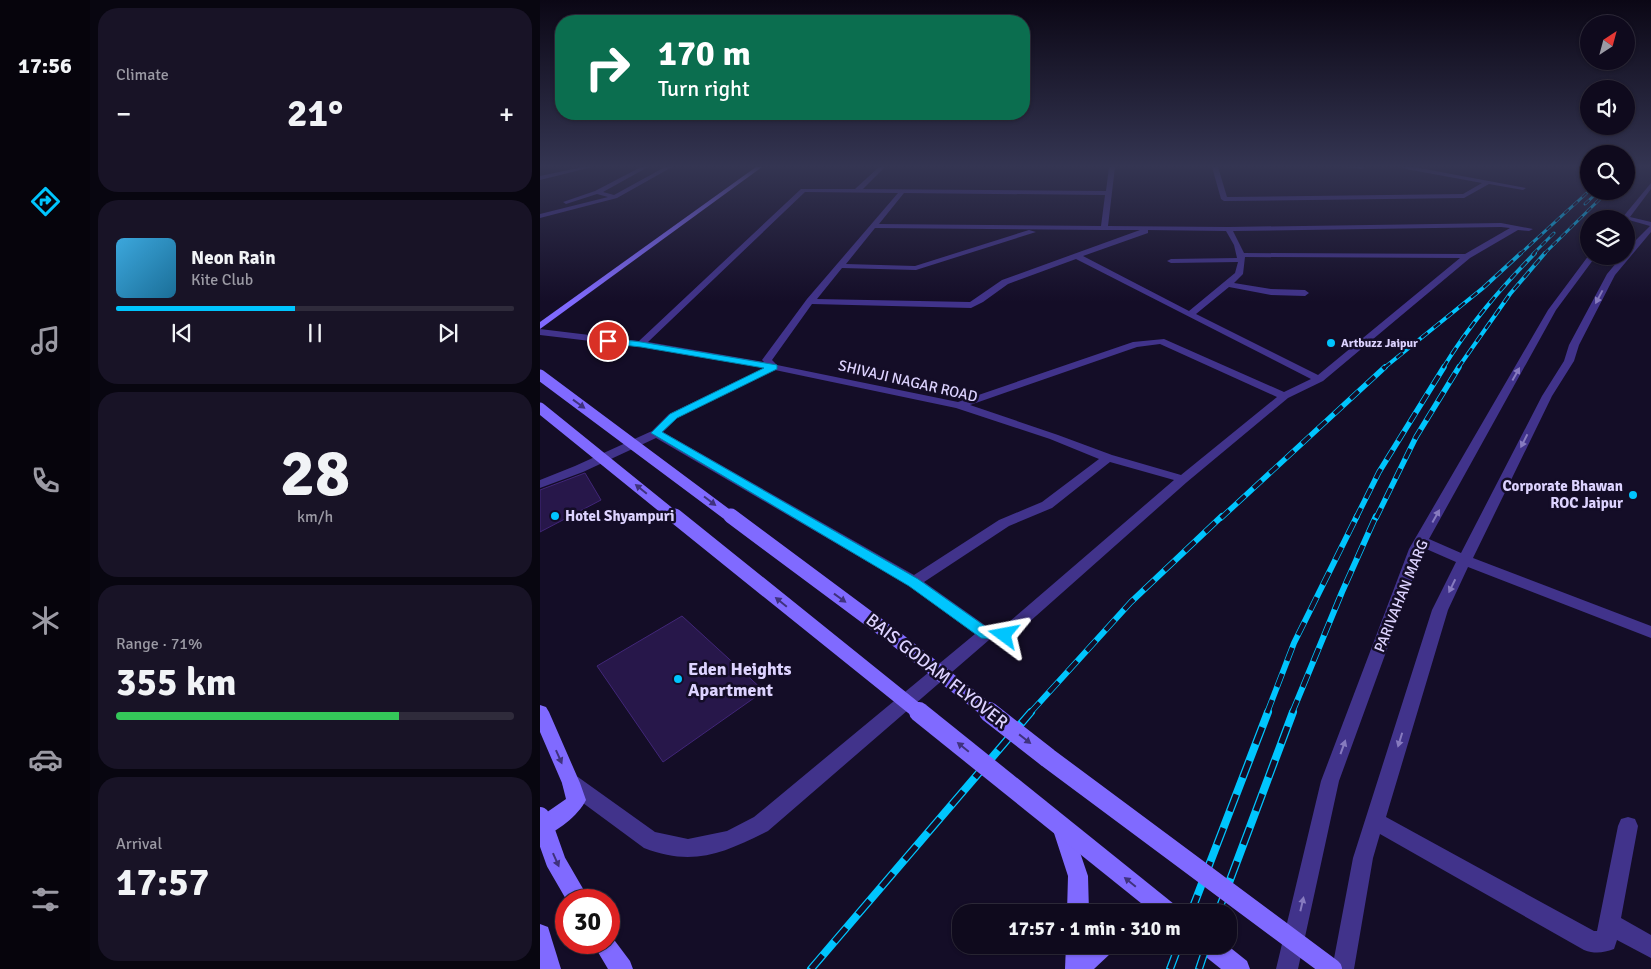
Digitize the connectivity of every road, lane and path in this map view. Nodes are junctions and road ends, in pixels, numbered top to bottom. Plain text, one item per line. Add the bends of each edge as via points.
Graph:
1 (556, 212) joint
2 (697, 212) edge
3 (780, 212) edge
4 (885, 212) edge
5 (1106, 212) edge
6 (540, 216) edge
7 (1635, 221) edge
8 (540, 222) edge
9 (1651, 224) edge
10 (873, 226) junction
11 (1517, 227) junction
12 (1044, 228) junction
13 (1104, 228) junction
14 (1651, 228) edge
15 (1147, 229) junction
16 (1228, 229) junction
17 (1529, 229) dead end
18 (1635, 246) edge
19 (1467, 256) junction
20 (1078, 257) junction
21 (1242, 258) junction
22 (1170, 261) dead end
23 (1585, 265) edge
24 (1619, 265) edge
25 (839, 266) junction
26 (1227, 284) junction
27 (1305, 293) dead end
28 (810, 301) junction
29 (1190, 315) junction
30 (540, 326) edge
31 (540, 332) edge
32 (641, 344) junction
33 (774, 367) junction
34 (540, 375) edge
35 (1319, 379) junction
36 (1284, 396) junction
37 (959, 405) junction
38 (540, 408) edge
39 (656, 433) junction
40 (1108, 458) junction
41 (1184, 479) junction
42 (540, 484) edge
43 (1421, 541) junction
44 (1465, 560) junction
45 (914, 582) junction
46 (1651, 632) edge
47 (986, 634) junction
48 (540, 712) edge
49 (544, 735) edge
50 (571, 782) junction
51 (540, 817) edge
52 (1375, 821) junction
53 (1628, 826) dead end
54 (1063, 828) junction
55 (540, 829) edge
56 (572, 889) edge
57 (1078, 904) edge
58 (1158, 904) edge
59 (1609, 923) junction
60 (540, 935) edge
61 (1651, 947) edge
62 (611, 954) edge
63 (1077, 954) edge
64 (1093, 954) edge
65 (1221, 954) edge
66 (550, 969) edge
67 (622, 969) edge
68 (1076, 969) edge
69 (1240, 969) edge
70 (1287, 969) edge
71 (1332, 969) edge
72 (1344, 969) edge

1 - 6 street
1 - 8 street
2 - 30 main road
3 - 32 street
4 - 10 street
5 - 13 street
7 - 9 street
10 - 12 street
10 - 25 street
11 - 16 street
11 - 17 street
11 - 19 street
12 - 13 street
12 - 25 street via 916,268
13 - 15 street
14 - 18 street
15 - 16 street
15 - 20 street
16 - 21 street
19 - 21 street
19 - 35 street
20 - 28 street via 1000,284 972,305
20 - 29 street
21 - 22 street
21 - 26 street via 1239,274
43 -> 23 street, PARIVAHAN MARG via 1552,310
24 -> 44 street via 1606,282 1574,344 1569,361 1547,396
25 - 28 street
26 - 27 street via 1271,292
26 - 29 street
28 - 33 street via 767,360
29 - 35 street
31 - 32 street, SHIVAJI NAGAR ROAD
32 - 33 street, SHIVAJI NAGAR ROAD
33 - 37 street, SHIVAJI NAGAR ROAD
33 - 39 street via 673,416
34 -> 71 main road, BAIS GODAM FLYOVER, bridge via 895,638 1048,758
35 - 36 street
36 - 37 street via 1161,341 1136,344
36 - 41 street
37 - 40 street, SHIVAJI NAGAR ROAD
54 -> 38 main road, bridge
39 - 42 street via 579,470
39 - 45 street
40 - 41 street, SHIVAJI NAGAR ROAD
40 - 45 street via 1047,505 1004,524
41 - 47 street via 1004,635
43 - 44 street
70 -> 43 street, PARIVAHAN MARG via 1330,781
44 - 46 street
44 -> 52 street via 1440,610
45 - 47 street
47 - 50 street via 761,824 730,840 688,849 651,840
48 - 49 main road
49 -> 50 main road
50 - 55 main road via 576,800 574,804
51 -> 56 main road, bridge via 556,862
52 - 59 street via 1592,942 1606,941
52 - 72 street via 1363,858
53 - 59 street
54 - 57 main road via 1078,876
58 -> 54 main road, bridge
59 - 61 street
60 - 66 main road
62 - 67 main road
63 - 68 main road
64 - 68 main road
65 - 69 main road

